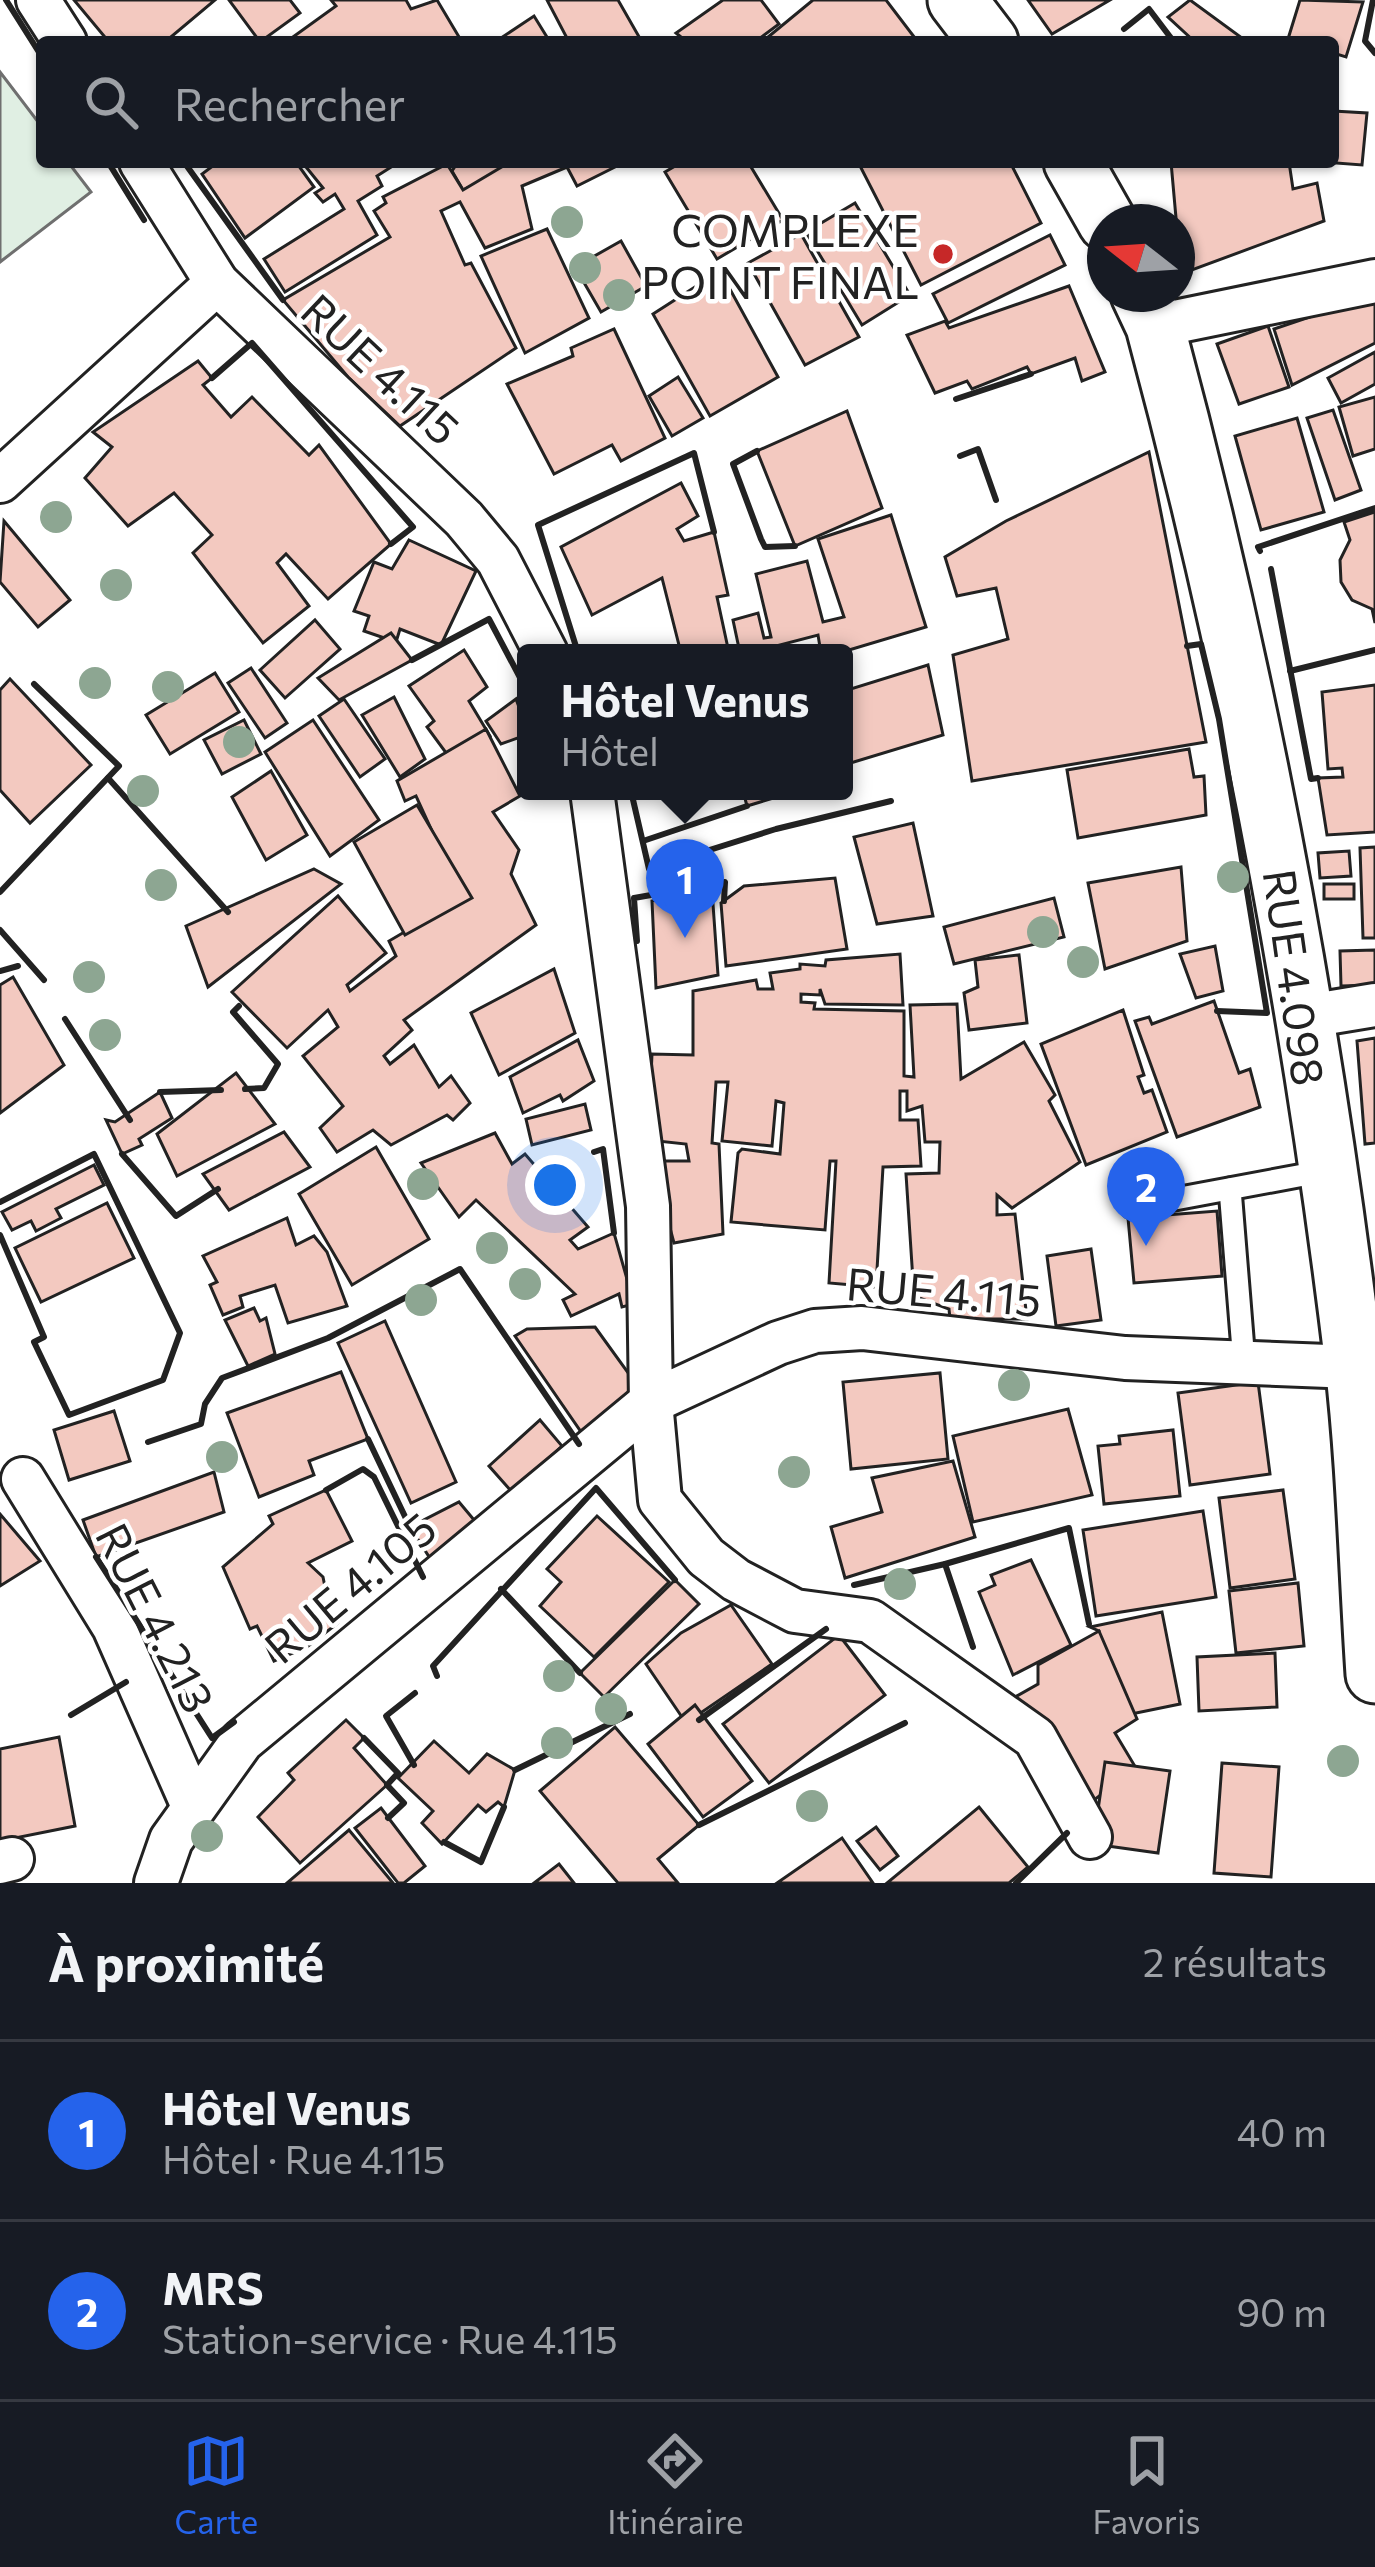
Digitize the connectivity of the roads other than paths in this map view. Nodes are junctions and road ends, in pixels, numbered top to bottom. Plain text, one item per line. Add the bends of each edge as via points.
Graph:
1 (38, 0) edge
2 (957, 0) edge
3 (61, 36) edge
4 (984, 36) edge
5 (145, 168) edge
6 (1076, 168) edge
7 (1097, 204) edge
8 (1375, 281) edge
9 (218, 283) junction
10 (1195, 304) edge
11 (1149, 312) edge
12 (0, 481) edge
13 (541, 644) edge
14 (593, 800) edge
15 (1375, 1005) edge
16 (1302, 1016) junction
17 (1325, 1171) junction
18 (1230, 1189) junction
19 (1132, 1207) dead end
20 (1244, 1362) junction
21 (1354, 1366) junction
22 (650, 1402) junction
23 (23, 1479) dead end
24 (1375, 1674) edge
25 (193, 1806) junction
26 (1090, 1837) dead end
27 (156, 1883) edge

1 - 3 street
2 - 4 main road
5 - 9 street, RUE 4.115
6 - 7 main road
8 - 10 street
9 - 12 street
9 - 13 street, RUE 4.115 via 464,519 498,560
11 - 16 main road, RUE 4.098 via 1217,557 1278,853
14 - 22 street via 648,1206
15 - 16 street
16 - 17 main road, RUE 4.098
17 - 18 lane
17 - 21 main road, RUE 4.098
18 - 19 lane
18 - 20 lane
20 - 21 street, RUE 4.115
20 - 22 street, RUE 4.115 via 1125,1358 862,1328 815,1331
21 - 24 main road, RUE 4.098
22 - 25 street, RUE 4.105 via 242,1741
22 - 26 street via 660,1500 706,1557 795,1611 870,1621 1035,1738
23 - 25 street, RUE 4.213 via 113,1628
25 - 27 street, RUE 4.105

